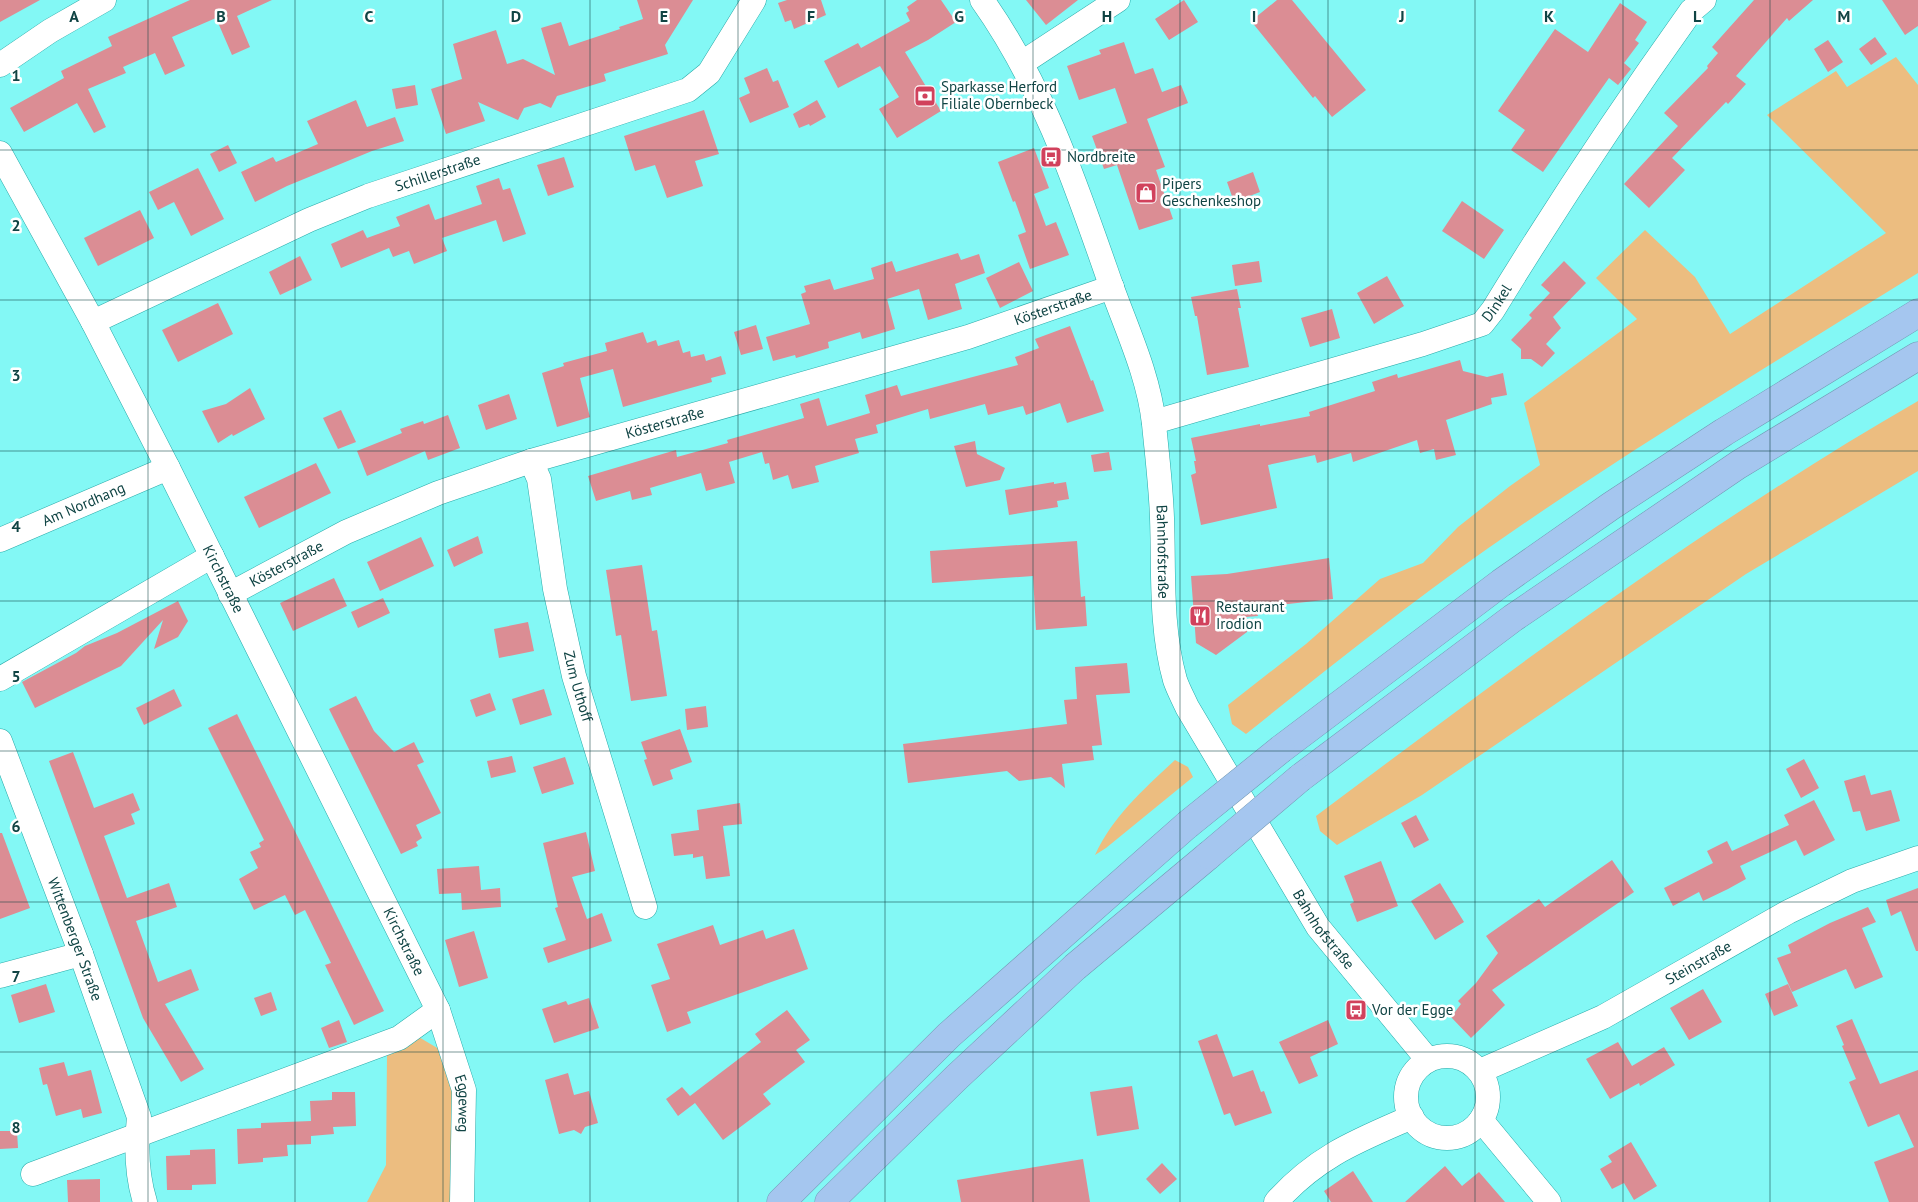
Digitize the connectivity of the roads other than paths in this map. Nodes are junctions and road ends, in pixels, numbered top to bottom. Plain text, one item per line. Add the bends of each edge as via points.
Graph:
1 (104, 0) edge
2 (754, 0) edge
3 (982, 0) edge
4 (1118, 0) edge
5 (1704, 0) edge
6 (1022, 63) junction
7 (0, 65) edge
8 (0, 153) edge
9 (1112, 287) junction
10 (1918, 314) edge
11 (93, 322) junction
12 (1918, 356) edge
13 (1154, 422) junction
14 (531, 461) junction
15 (168, 468) junction
16 (0, 540) edge
17 (212, 556) junction
18 (230, 594) junction
19 (0, 678) edge
20 (1, 746) edge
21 (1918, 858) edge
22 (645, 907) dead end
23 (81, 954) junction
24 (0, 976) edge
25 (438, 1010) junction
26 (1428, 1060) junction
27 (1480, 1071) junction
28 (1412, 1117) junction
29 (1481, 1120) junction
30 (137, 1134) junction
31 (33, 1174) dead end
32 (145, 1202) edge
33 (462, 1202) edge
34 (781, 1202) edge
35 (829, 1202) edge
36 (1276, 1202) edge
37 (1549, 1202) edge

1 - 7 street
2 - 11 street, Schillerstraße via 709,73 688,90 368,196 309,220
3 - 6 street, Bahnhofstraße
4 - 6 street
5 - 13 street, Dinkel via 1691,11 1625,104 1482,324 1404,350
6 - 9 street, Bahnhofstraße via 1064,153
8 - 11 street, Kirchstraße
9 - 13 street, Bahnhofstraße via 1146,380
9 - 14 street, Kösterstraße via 968,337
10 - 34 highway, bridge via 1724,432 1611,506 1500,583 1281,749 1187,825 949,1035
11 - 15 street, Kirchstraße
12 - 35 highway, bridge via 1738,465 1522,613 1300,778 1068,974
13 - 26 street, Bahnhofstraße via 1162,516 1164,610 1168,652 1176,682 1187,707 1318,927
14 - 18 street, Kösterstraße via 438,493 346,532
14 - 22 street, Zum Uthoff via 539,479 555,589 574,676
15 - 16 street, Am Nordhang
15 - 17 street, Kirchstraße
17 - 18 street, Kirchstraße
17 - 19 street
18 - 25 street, Kirchstraße
20 - 23 street, Wittenberger Straße
21 - 27 street, Steinstraße via 1852,881 1796,908 1603,1017
23 - 24 street
23 - 30 street, Wittenberger Straße via 139,1117
25 - 30 street via 399,1038
25 - 33 street, Eggeweg via 464,1090
26 - 27 street via 1438,1056 1462,1058
26 - 28 street via 1417,1068 1406,1092
27 - 29 street via 1489,1096
28 - 29 street via 1420,1128 1445,1138 1472,1130
28 - 36 street via 1343,1148 1307,1172
29 - 37 street
30 - 31 street
30 - 32 street, Wittenberger Straße via 141,1190

